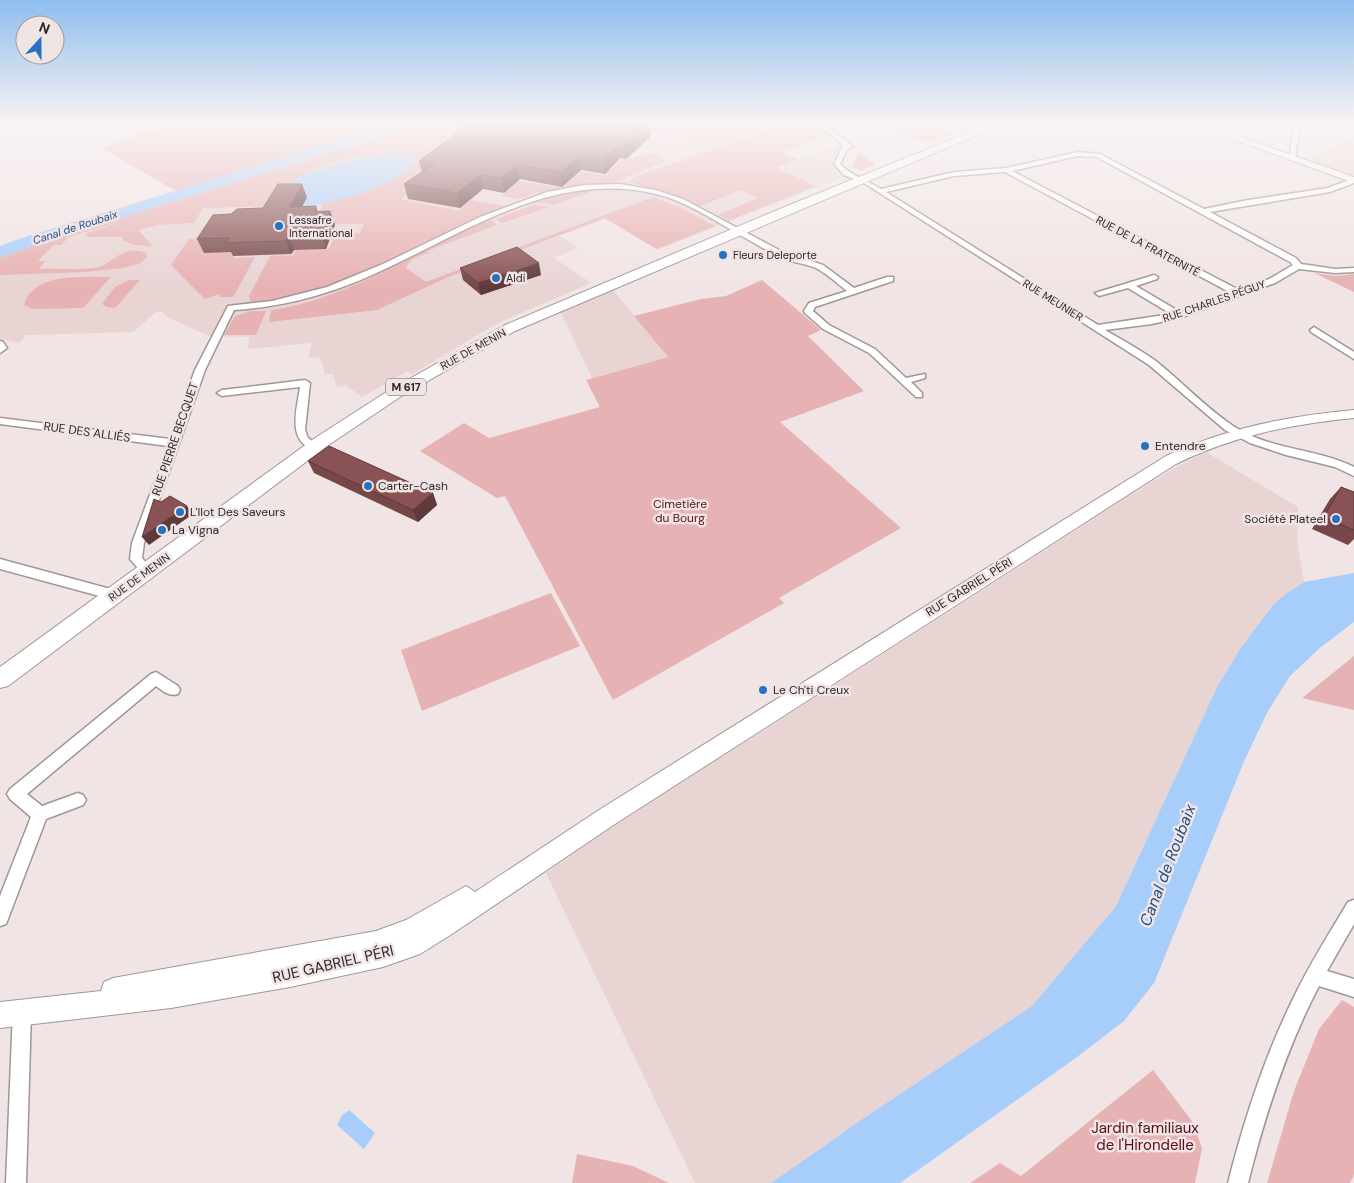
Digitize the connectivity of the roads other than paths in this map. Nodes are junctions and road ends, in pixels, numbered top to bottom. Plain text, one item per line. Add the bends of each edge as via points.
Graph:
1 (941, 177) edge
2 (1020, 177) edge
3 (1140, 177) edge
4 (858, 178) joint
5 (1354, 180) edge
6 (880, 192) junction
7 (1204, 211) junction
8 (736, 229) junction
9 (1298, 266) junction
10 (1354, 270) edge
11 (1154, 278) dead end
12 (890, 279) dead end
13 (1129, 285) junction
14 (854, 292) junction
15 (1099, 293) dead end
16 (1238, 293) junction
17 (1179, 315) junction
18 (1097, 328) junction
19 (1314, 330) dead end
20 (0, 344) edge
21 (0, 350) edge
22 (1354, 356) edge
23 (922, 376) dead end
24 (905, 381) junction
25 (222, 392) dead end
26 (919, 395) dead end
27 (1354, 414) edge
28 (0, 420) edge
29 (1237, 433) junction
30 (174, 443) junction
31 (311, 445) junction
32 (1354, 472) edge
33 (0, 564) edge
34 (143, 568) junction
35 (109, 594) junction
36 (0, 668) edge
37 (0, 679) edge
38 (173, 690) dead end
39 (78, 800) dead end
40 (40, 814) junction
41 (1354, 908) edge
42 (0, 918) edge
43 (1315, 976) junction
44 (1354, 988) edge
45 (11, 1013) edge
46 (16, 1183) edge
47 (1238, 1183) edge

1 - 6 street
2 - 16 street, RUE DE LA FRATERNITÉ
3 - 7 street
4 - 6 street, RUE MEUNIER
4 - 8 main road, RUE DE MENIN / M 617
5 - 7 street via 1330,190
6 - 18 street, RUE MEUNIER
7 - 9 street via 1293,260
8 - 14 street via 786,256 818,266
8 - 30 street, RUE PIERRE BECQUET via 658,192 618,186 575,188 536,197 485,217 329,290 275,305 231,308 203,361
8 - 31 main road, RUE DE MENIN / M 617 via 499,328 393,387
9 - 10 street
9 - 16 street, RUE CHARLES PÉGUY via 1276,279
11 - 13 street
12 - 14 street
13 - 15 street
13 - 17 street
14 - 24 street via 812,304 808,311 826,327 872,351
16 - 17 street, RUE CHARLES PÉGUY
17 - 18 street, RUE CHARLES PÉGUY
18 - 29 street, RUE MEUNIER via 1160,369
19 - 22 street
20 - 21 street
23 - 24 street
24 - 26 street
25 - 31 street via 305,383 300,430
27 - 29 main road, RUE GABRIEL PÉRI
28 - 30 street, RUE DES ALLIÉS
29 - 32 street, RUE MEUNIER via 1290,453 1338,464
29 - 45 main road, RUE GABRIEL PÉRI via 1171,460 411,945 382,956 297,974 181,993
30 - 34 street, RUE PIERRE BECQUET via 138,543 136,555
31 - 34 main road, RUE DE MENIN / M 617
33 - 35 street
34 - 35 main road, RUE DE MENIN / M 617
35 - 36 main road, RUE DE MENIN / M 617
35 - 37 main road, RUE DE MENIN / M 617
38 - 40 street via 156,678 15,794
39 - 40 street
40 - 42 street
41 - 43 street
43 - 44 street
43 - 47 street via 1299,1005 1268,1079
45 - 46 street

